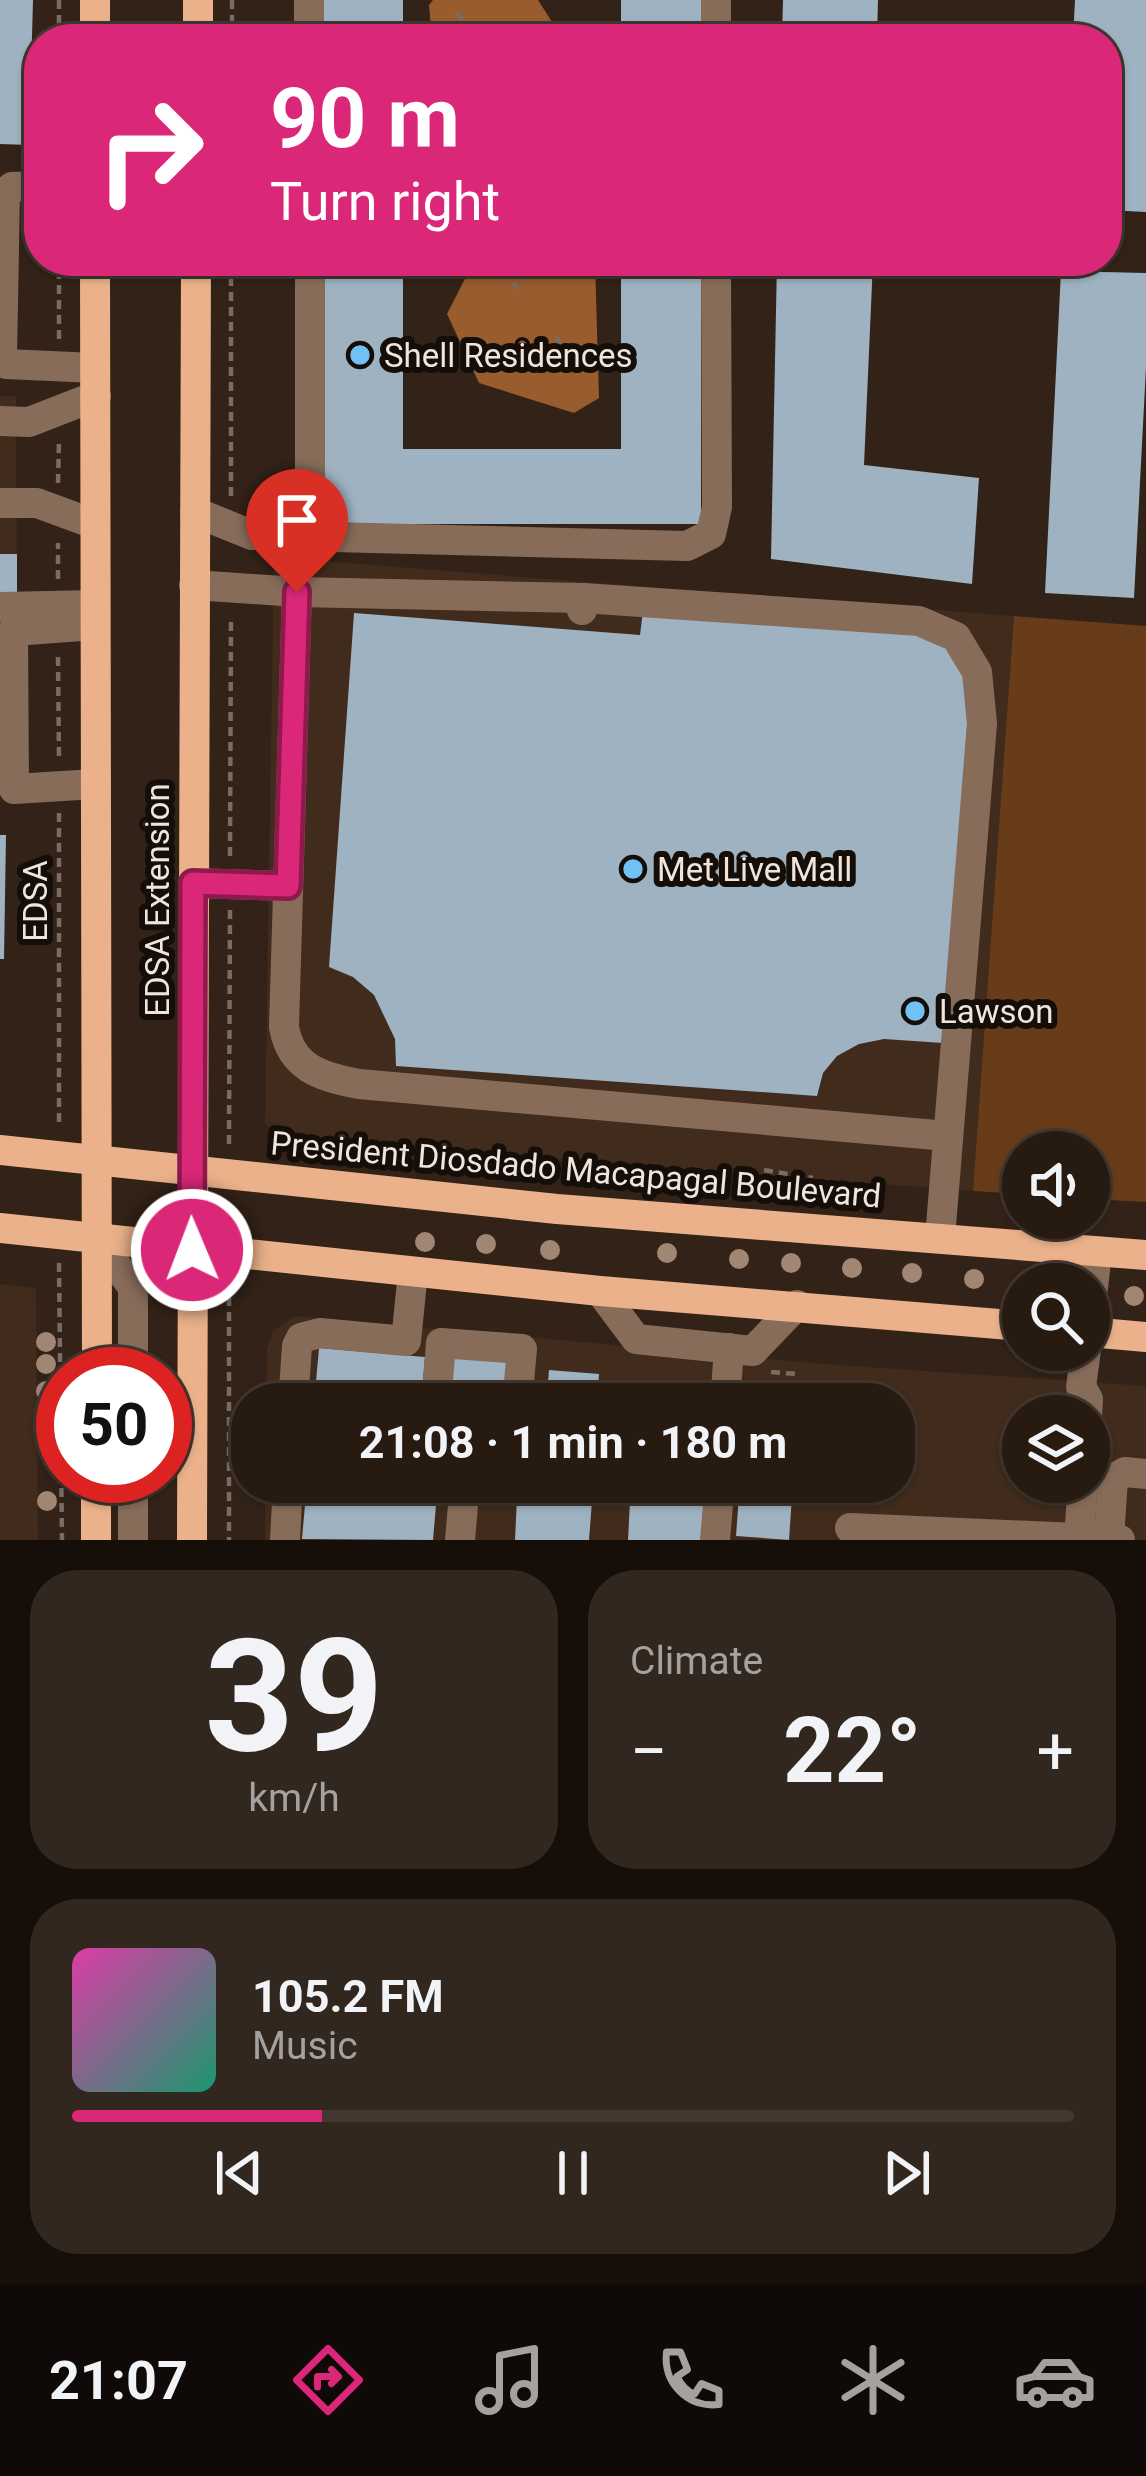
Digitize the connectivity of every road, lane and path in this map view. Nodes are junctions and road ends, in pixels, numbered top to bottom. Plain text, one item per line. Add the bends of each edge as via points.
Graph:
1 (457, 13) dead end
2 (466, 24) edge
3 (24, 187) edge
4 (59, 276) edge
5 (95, 276) edge
6 (196, 276) edge
7 (310, 276) edge
8 (506, 276) edge
9 (716, 276) edge
10 (518, 289) dead end
11 (557, 337) dead end
12 (58, 368) junction
13 (568, 369) dead end
14 (96, 382) junction
15 (59, 411) junction
16 (0, 421) edge
17 (0, 502) edge
18 (58, 512) junction
19 (195, 512) junction
20 (94, 524) junction
21 (310, 538) junction
22 (194, 585) junction
23 (297, 592) junction
24 (95, 615) junction
25 (58, 617) junction
26 (6, 623) edge
27 (95, 784) junction
28 (59, 786) junction
29 (193, 883) junction
30 (288, 886) junction
31 (947, 1136) junction
32 (0, 1150) edge
33 (59, 1156) junction
34 (96, 1160) junction
35 (191, 1169) junction
36 (764, 1170) dead end
37 (813, 1178) dead end
38 (0, 1228) edge
39 (59, 1235) junction
40 (940, 1238) junction
41 (97, 1239) junction
42 (192, 1250) junction
43 (1097, 1252) junction
44 (1146, 1255) edge
45 (1096, 1263) edge
46 (412, 1271) junction
47 (600, 1291) junction
48 (797, 1305) junction
49 (1002, 1324) edge
50 (1110, 1331) edge
51 (1146, 1337) edge
52 (97, 1347) edge
53 (133, 1347) edge
54 (729, 1348) junction
55 (294, 1383) edge
56 (438, 1383) edge
57 (519, 1383) edge
58 (726, 1383) edge
59 (1146, 1474) edge
60 (96, 1503) edge
61 (133, 1503) edge
62 (287, 1503) edge
63 (463, 1503) edge
64 (719, 1503) edge
65 (1072, 1503) edge
66 (1082, 1503) edge
67 (850, 1528) dead end
68 (1083, 1538) edge
69 (62, 1540) edge
70 (96, 1540) edge
71 (133, 1540) edge
72 (192, 1540) edge
73 (285, 1540) edge
74 (460, 1540) edge
75 (716, 1540) edge
76 (1120, 1540) edge

1 - 2 path
3 - 12 street via 5,193 2,358
4 - 12 path
5 - 14 main road, EDSA Extension
6 - 19 main road, EDSA Extension
7 - 21 street
8 - 10 path
9 - 21 street via 711,534 687,547
11 - 13 path
12 - 14 street
14 - 15 street
14 - 20 main road, EDSA Extension
15 - 16 street
15 - 18 path, EDSA
17 - 18 street
18 - 20 street
18 - 25 path, EDSA
19 - 21 street via 251,535
19 - 22 main road, EDSA Extension
20 - 24 main road, EDSA Extension
22 - 23 street
22 - 29 main road, EDSA Extension
23 - 30 street
23 - 31 street via 919,621 956,637 977,672 982,724
24 - 25 street
24 - 27 main road, EDSA Extension
25 - 26 street
25 - 28 path, EDSA
26 - 28 street via 14,789
27 - 28 street
27 - 34 main road, EDSA Extension
28 - 33 path, EDSA
29 - 30 street
29 - 35 main road, EDSA Extension
30 - 31 street via 284,1027 295,1057 328,1078
31 - 40 street
32 - 33 main road, President Diosdado Macapagal Boulevard
33 - 34 main road, President Diosdado Macapagal Boulevard
34 - 35 main road, President Diosdado Macapagal Boulevard
34 - 41 main road, EDSA Extension
35 - 40 main road, President Diosdado Macapagal Boulevard via 557,1209
35 - 42 main road, EDSA Extension
36 - 37 path
38 - 39 main road
39 - 41 main road
39 - 69 path
40 - 43 main road, President Diosdado Macapagal Boulevard
41 - 42 main road
41 - 52 main road, EDSA Extension
41 - 53 street via 133,1287
42 - 46 main road
42 - 72 main road, EDSA Extension
43 - 44 main road, President Diosdado Macapagal Boulevard
43 - 45 street
46 - 47 main road
46 - 55 street via 406,1341 302,1338
47 - 48 main road
47 - 54 street via 636,1339
48 - 49 main road
48 - 54 street via 753,1351
50 - 51 main road
54 - 58 street
56 - 57 street via 441,1343 521,1349
59 - 68 street via 1113,1480
60 - 70 main road
61 - 71 street
62 - 73 street
63 - 74 street
64 - 75 street
65 - 68 street
66 - 68 street
67 - 68 street
68 - 76 street

